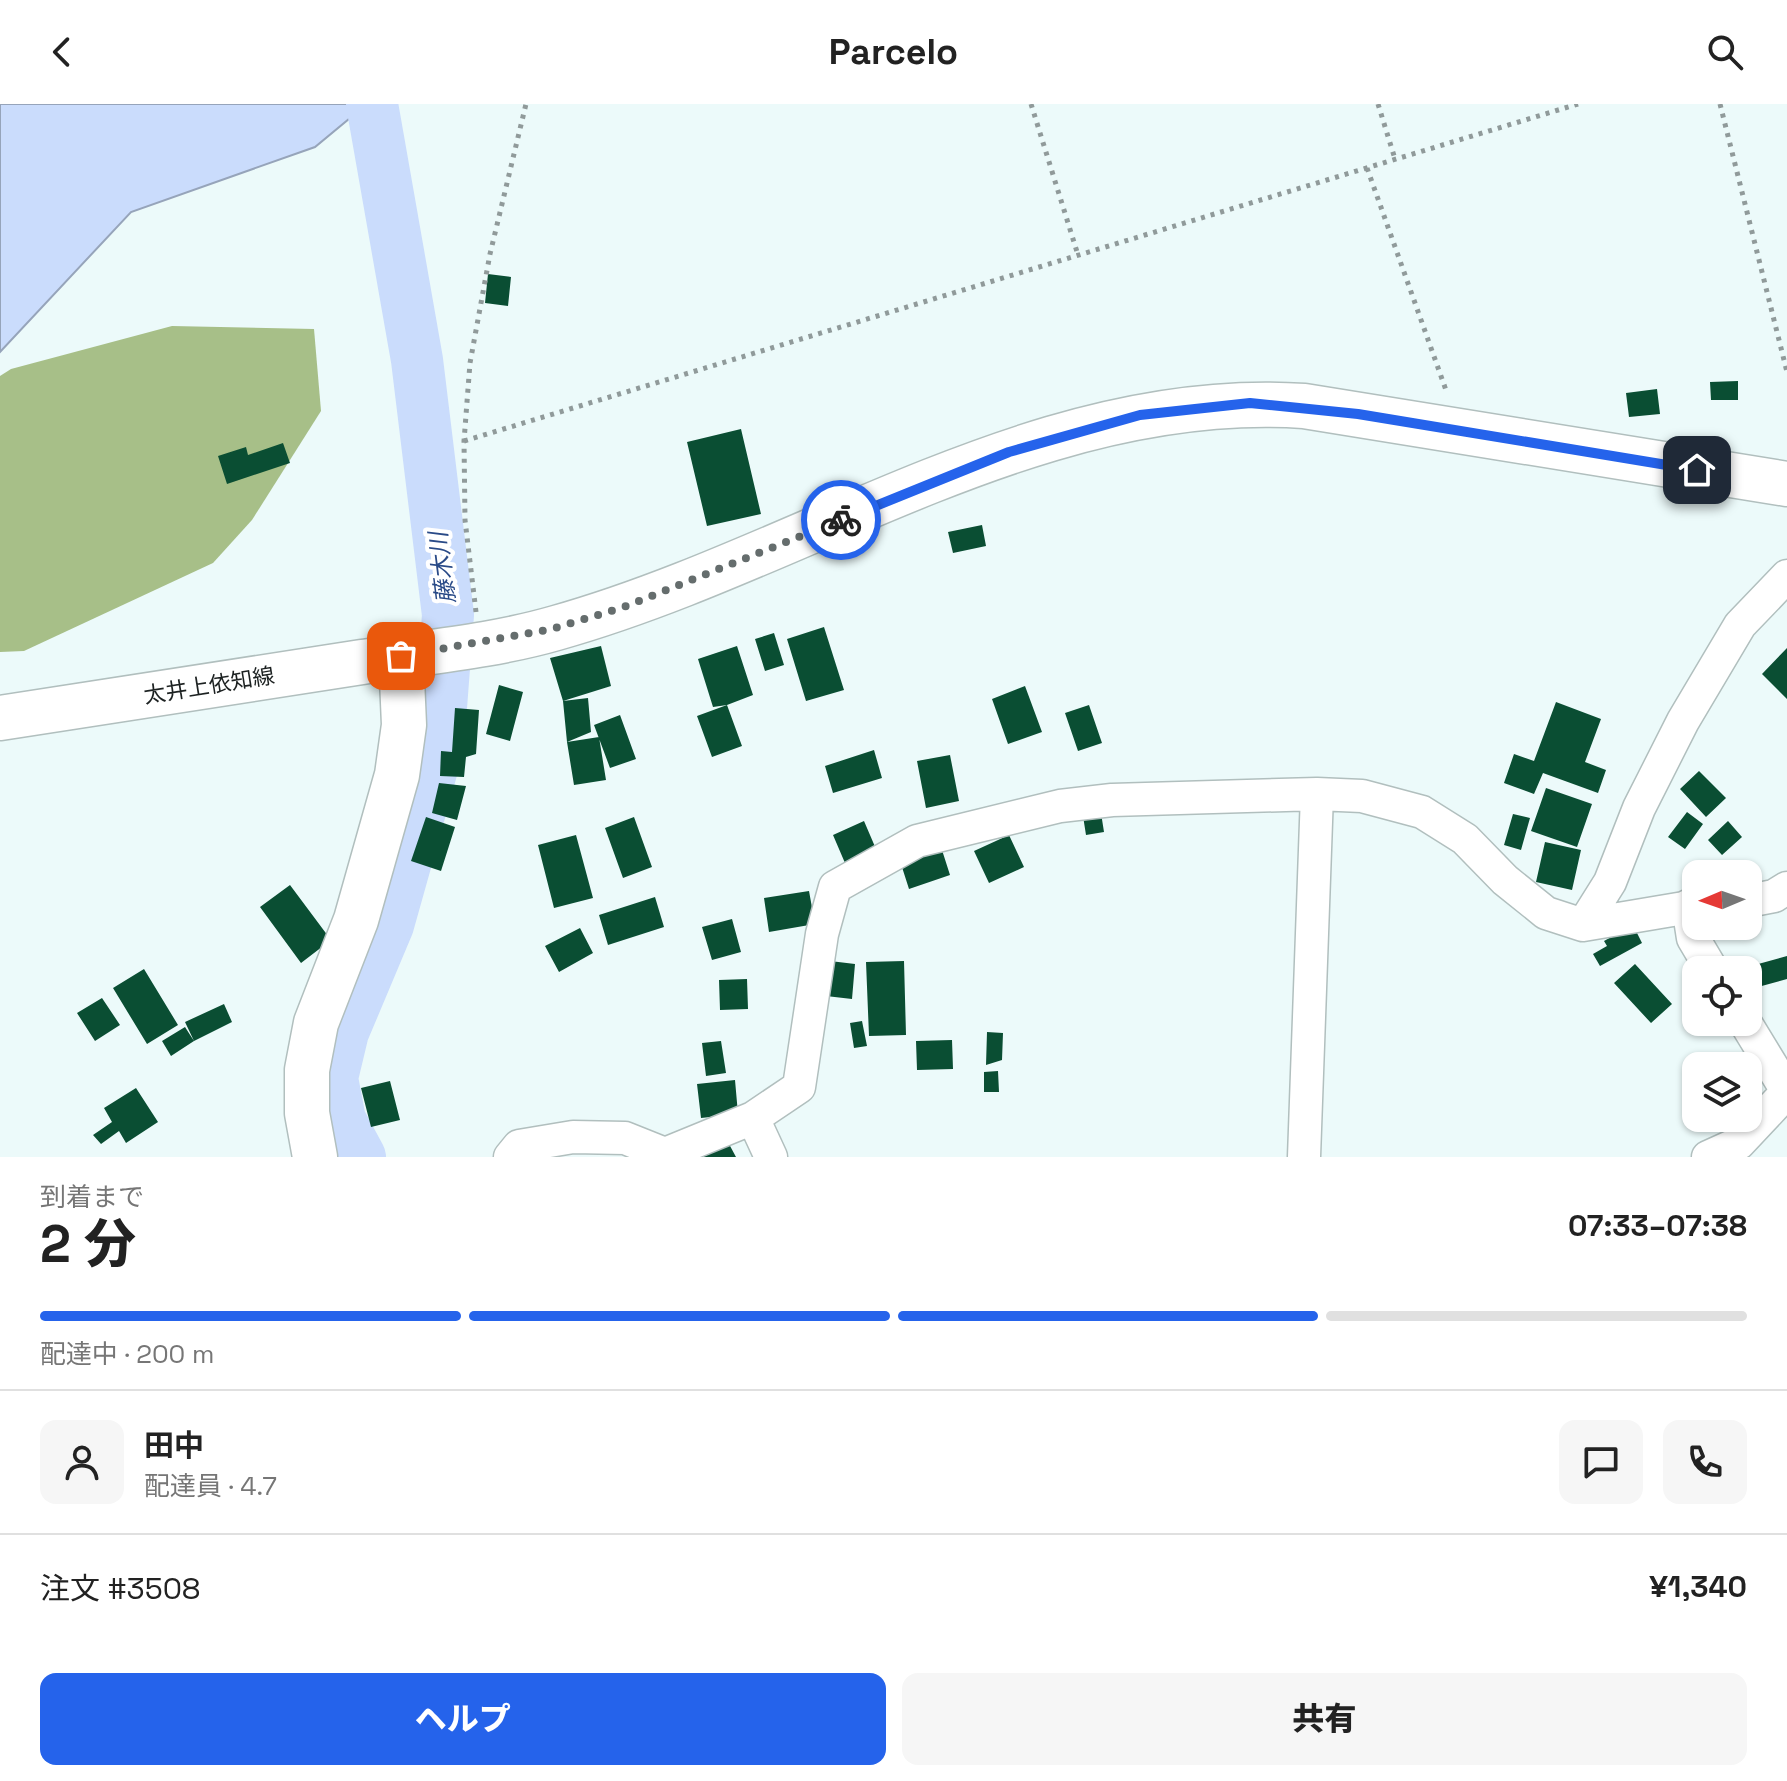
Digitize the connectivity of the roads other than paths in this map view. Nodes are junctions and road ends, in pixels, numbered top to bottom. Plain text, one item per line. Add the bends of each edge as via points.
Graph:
1 (1787, 484) edge
2 (1787, 576) edge
3 (439, 650) junction
4 (0, 718) edge
5 (1317, 794) junction
6 (1787, 888) edge
7 (1762, 898) edge
8 (1682, 908) edge
9 (1583, 925) junction
10 (1754, 1036) edge
11 (1787, 1091) edge
12 (753, 1118) junction
13 (315, 1157) edge
14 (510, 1157) edge
15 (771, 1157) edge
16 (1304, 1157) edge
17 (1708, 1157) edge

1 - 3 main road, 太井上依知線 via 1304,406 1250,403 1140,415 1009,452 624,607 552,629
2 - 9 street via 1740,625 1683,721 1639,808 1610,882
3 - 4 main road, 太井上依知線
3 - 13 main road via 404,725 397,775 356,920 316,1023 307,1070
5 - 9 street via 1362,796 1422,812 1465,839 1546,913
5 - 12 street via 1060,806 917,841 835,887 822,934 799,1087
5 - 16 street
6 - 7 street
8 - 9 street
10 - 11 street
11 - 17 street via 1739,1143
12 - 14 street via 665,1154 625,1138 573,1137 519,1146
12 - 15 street

